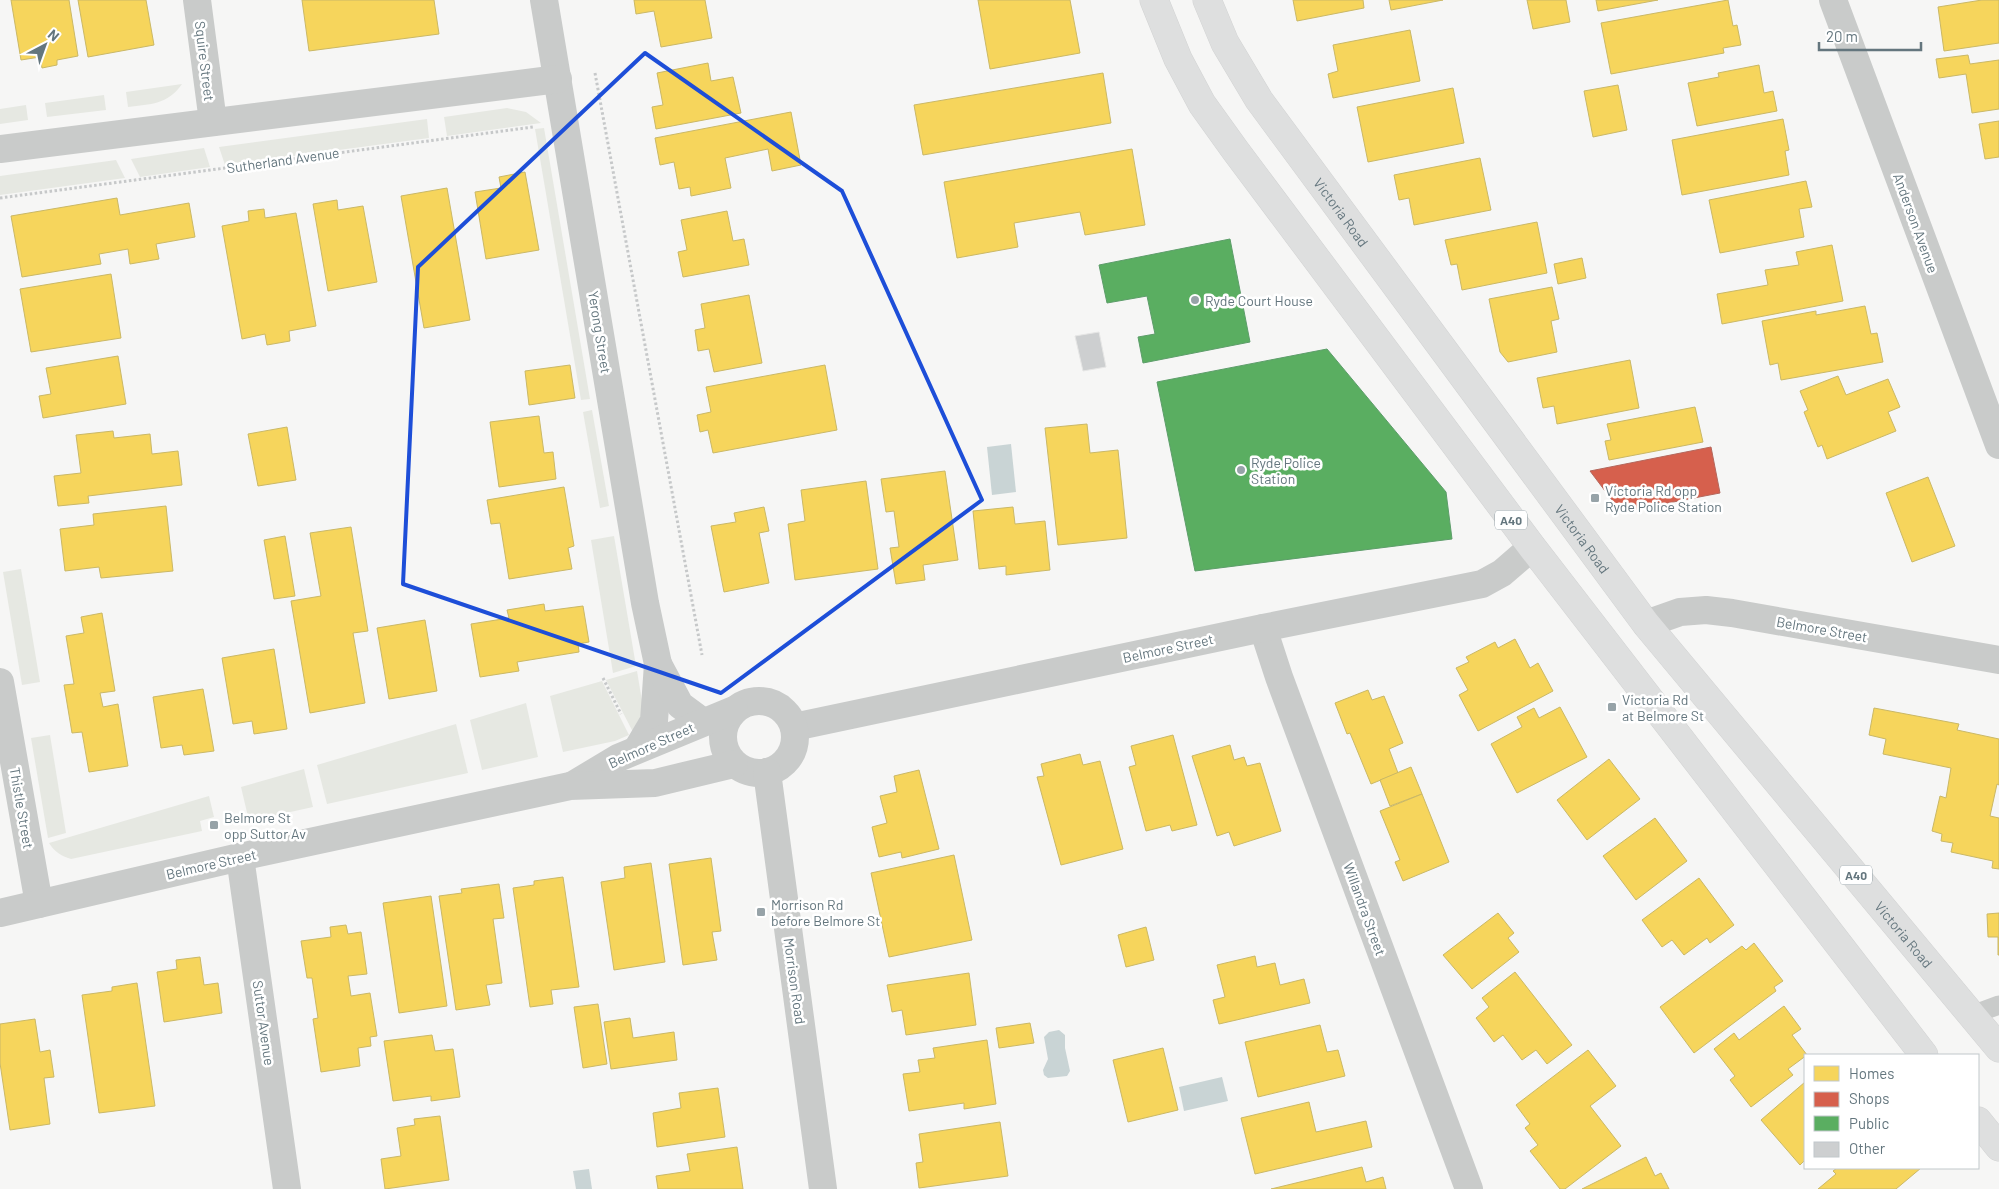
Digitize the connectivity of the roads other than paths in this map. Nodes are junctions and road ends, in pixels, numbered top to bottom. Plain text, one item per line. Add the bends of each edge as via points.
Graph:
1 (197, 0) edge
2 (544, 0) edge
3 (1154, 0) edge
4 (1207, 0) edge
5 (1834, 0) edge
6 (558, 79) junction
7 (213, 122) junction
8 (0, 149) edge
9 (1999, 445) edge
10 (1532, 547) junction
11 (1646, 624) junction
12 (1263, 628) junction
13 (1999, 660) edge
14 (658, 664) junction
15 (0, 682) edge
16 (734, 710) junction
17 (703, 722) junction
18 (794, 727) junction
19 (638, 748) junction
20 (734, 764) junction
21 (767, 772) junction
22 (570, 786) junction
23 (240, 857) junction
24 (39, 904) junction
25 (0, 913) edge
26 (1999, 1005) edge
27 (1972, 1015) junction
28 (1999, 1048) edge
29 (1923, 1054) edge
30 (1979, 1122) edge
31 (1999, 1147) edge
32 (287, 1189) edge
33 (823, 1189) edge
34 (1469, 1189) edge

1 - 7 street, Squire Street
2 - 6 street, Yerong Street
3 - 10 highway, A40 via 1178,60 1202,104
4 - 11 highway, Victoria Road / A40 via 1225,43 1259,100
5 - 9 street, Anderson Avenue
6 - 7 street
6 - 14 street, Yerong Street via 645,604
7 - 8 street
10 - 12 street, Belmore Street via 1502,573 1482,584
10 - 29 highway, A40
11 - 13 street, Belmore Street via 1680,612 1706,610
11 - 27 highway, Victoria Road / A40
12 - 18 street, Belmore Street
12 - 34 street, Willandra Street
14 - 17 street, Yerong Street via 680,706
14 - 19 street, Yerong Street via 654,721
15 - 24 street, Thistle Street
16 - 17 street, Belmore Street
16 - 18 street via 756,701 768,702 780,708
16 - 20 street via 723,732 727,754
17 - 19 street, Belmore Street
18 - 21 street via 793,750 787,760
19 - 22 street, Belmore Street
20 - 21 street via 755,773
20 - 22 street, Belmore Street via 655,783
21 - 33 street, Morrison Road
22 - 23 street, Belmore Street
23 - 24 street, Belmore Street
23 - 32 street, Suttor Avenue
24 - 25 street, Belmore Street
26 - 27 lane
27 - 28 highway, Victoria Road / A40
30 - 31 highway

